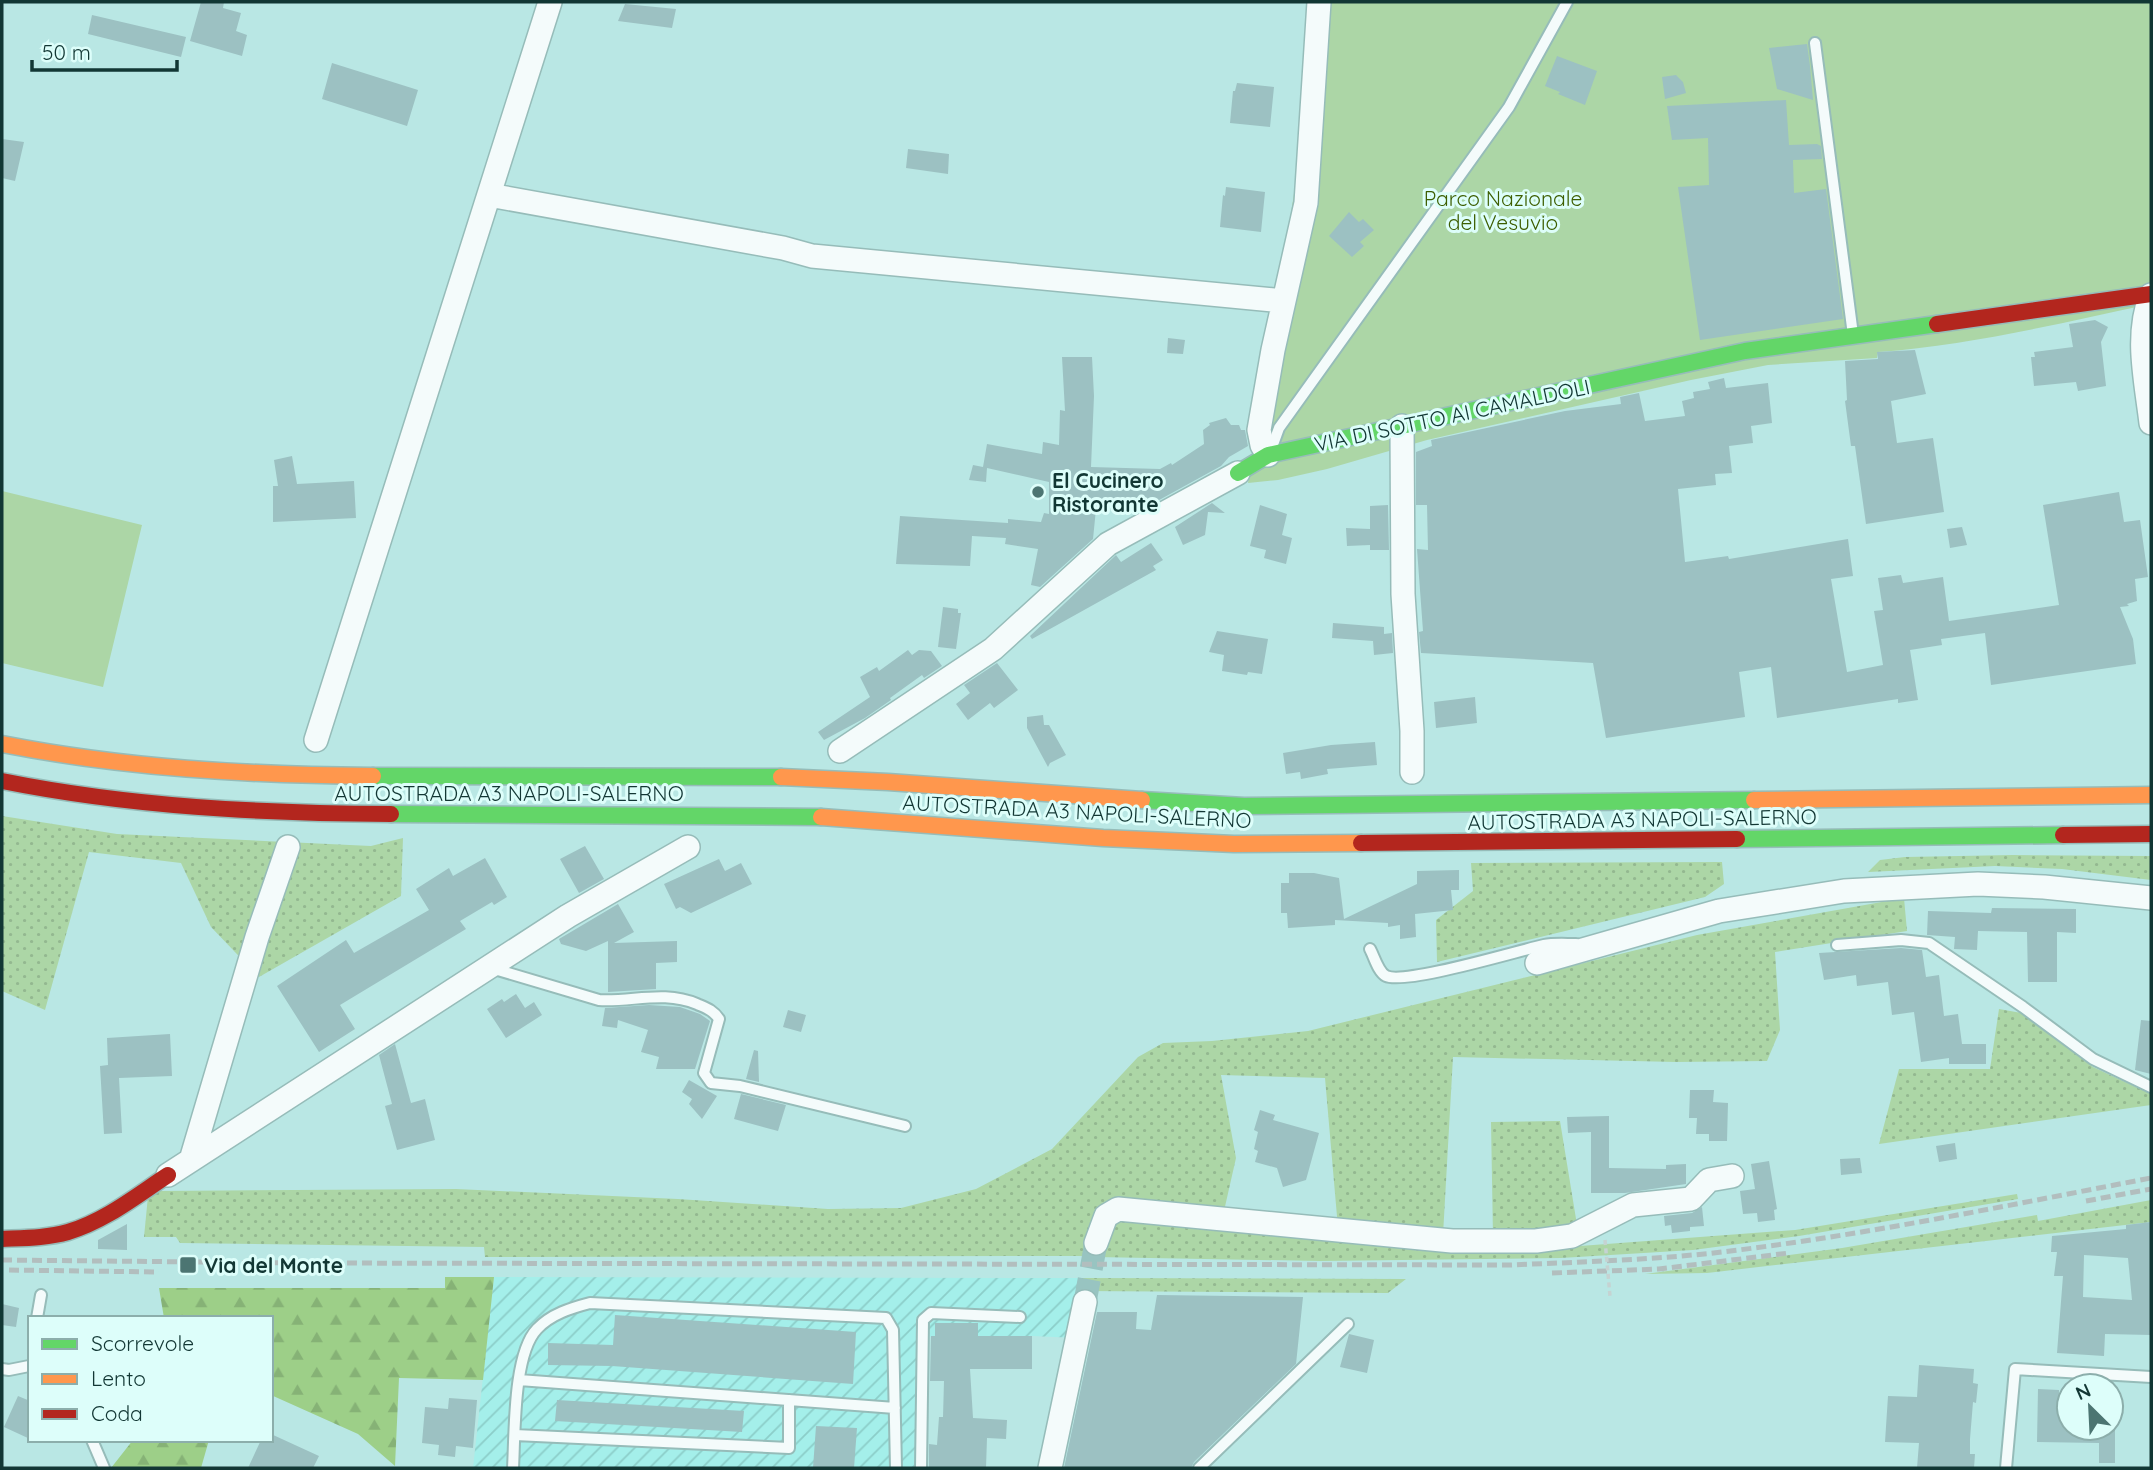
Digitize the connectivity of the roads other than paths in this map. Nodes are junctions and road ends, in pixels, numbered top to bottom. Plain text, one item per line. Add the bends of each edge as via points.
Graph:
1 (550, 2) edge
2 (1319, 2) edge
3 (1567, 2) edge
4 (1815, 43) dead end
5 (489, 195) junction
6 (2151, 295) edge
7 (1284, 301) junction
8 (1854, 338) junction
9 (2151, 423) edge
10 (1402, 426) junction
11 (1268, 456) junction
12 (1238, 473) joint
13 (316, 740) dead end
14 (2, 744) edge
15 (840, 751) dead end
16 (1412, 772) dead end
17 (2, 781) edge
18 (2151, 795) edge
19 (2151, 834) edge
20 (288, 847) dead end
21 (688, 847) dead end
22 (2151, 898) edge
23 (1610, 942) junction
24 (1837, 946) dead end
25 (1370, 948) dead end
26 (1537, 963) dead end
27 (488, 968) junction
28 (2151, 1087) edge
29 (905, 1126) dead end
30 (191, 1160) junction
31 (168, 1175) joint
32 (1732, 1176) dead end
33 (2, 1238) edge
34 (1096, 1243) tunnel mouth
35 (41, 1295) dead end
36 (1085, 1302) tunnel mouth
37 (37, 1316) edge
38 (1020, 1317) dead end
39 (1348, 1324) dead end
40 (28, 1365) edge
41 (2, 1369) edge
42 (2151, 1377) edge
43 (519, 1380) junction
44 (789, 1400) junction
45 (895, 1408) junction
46 (515, 1435) junction
47 (93, 1442) edge
48 (104, 1468) edge
49 (513, 1468) edge
50 (896, 1468) edge
51 (921, 1468) edge
52 (1051, 1468) edge
53 (1199, 1468) edge
54 (2006, 1468) edge

1 - 5 street
2 - 7 street via 1306,204
3 - 11 lane via 1509,107 1279,428
4 - 8 lane
5 - 7 street via 812,256
5 - 13 street
6 - 8 main road, VIA DI SOTTO AI CAMALDOLI
6 - 9 street via 2141,341
7 - 11 street via 1259,430
8 - 10 main road, VIA DI SOTTO AI CAMALDOLI via 1745,351
10 - 11 main road, VIA DI SOTTO AI CAMALDOLI
10 - 16 street via 1403,594
11 - 12 main road, VIA DI SOTTO AI CAMALDOLI
12 - 15 street, VIA DI SOTTO AI CAMALDOLI via 1108,544 993,649
14 - 18 main road, AUTOSTRADA A3 NAPOLI-SALERNO via 99,761 277,775 770,777 1244,806
17 - 19 main road, AUTOSTRADA A3 NAPOLI-SALERNO via 133,803 258,812 818,817 1234,844
20 - 30 street
21 - 27 street
22 - 23 street via 1978,884 1844,891 1719,911
23 - 25 lane via 1546,945 1475,963 1388,977
23 - 26 street
24 - 28 lane via 1901,940 1929,943 2093,1059
27 - 29 lane via 600,1000 652,995 683,998 714,1012 719,1019 704,1073 711,1083
27 - 30 street
30 - 31 street
31 - 33 main road via 91,1223 66,1232
32 - 34 street via 1709,1180 1691,1199 1633,1205 1572,1236 1536,1241 1452,1241 1118,1209 1106,1216
35 - 37 lane
36 - 52 street
38 - 51 lane via 931,1313 923,1320
39 - 53 lane
40 - 41 lane
42 - 54 lane via 2015,1368
43 - 44 lane
43 - 45 lane via 521,1359 536,1330 562,1311 590,1303 886,1318 893,1330
43 - 46 lane
44 - 45 lane
44 - 46 lane via 789,1448
45 - 50 lane
46 - 49 lane
47 - 48 lane

